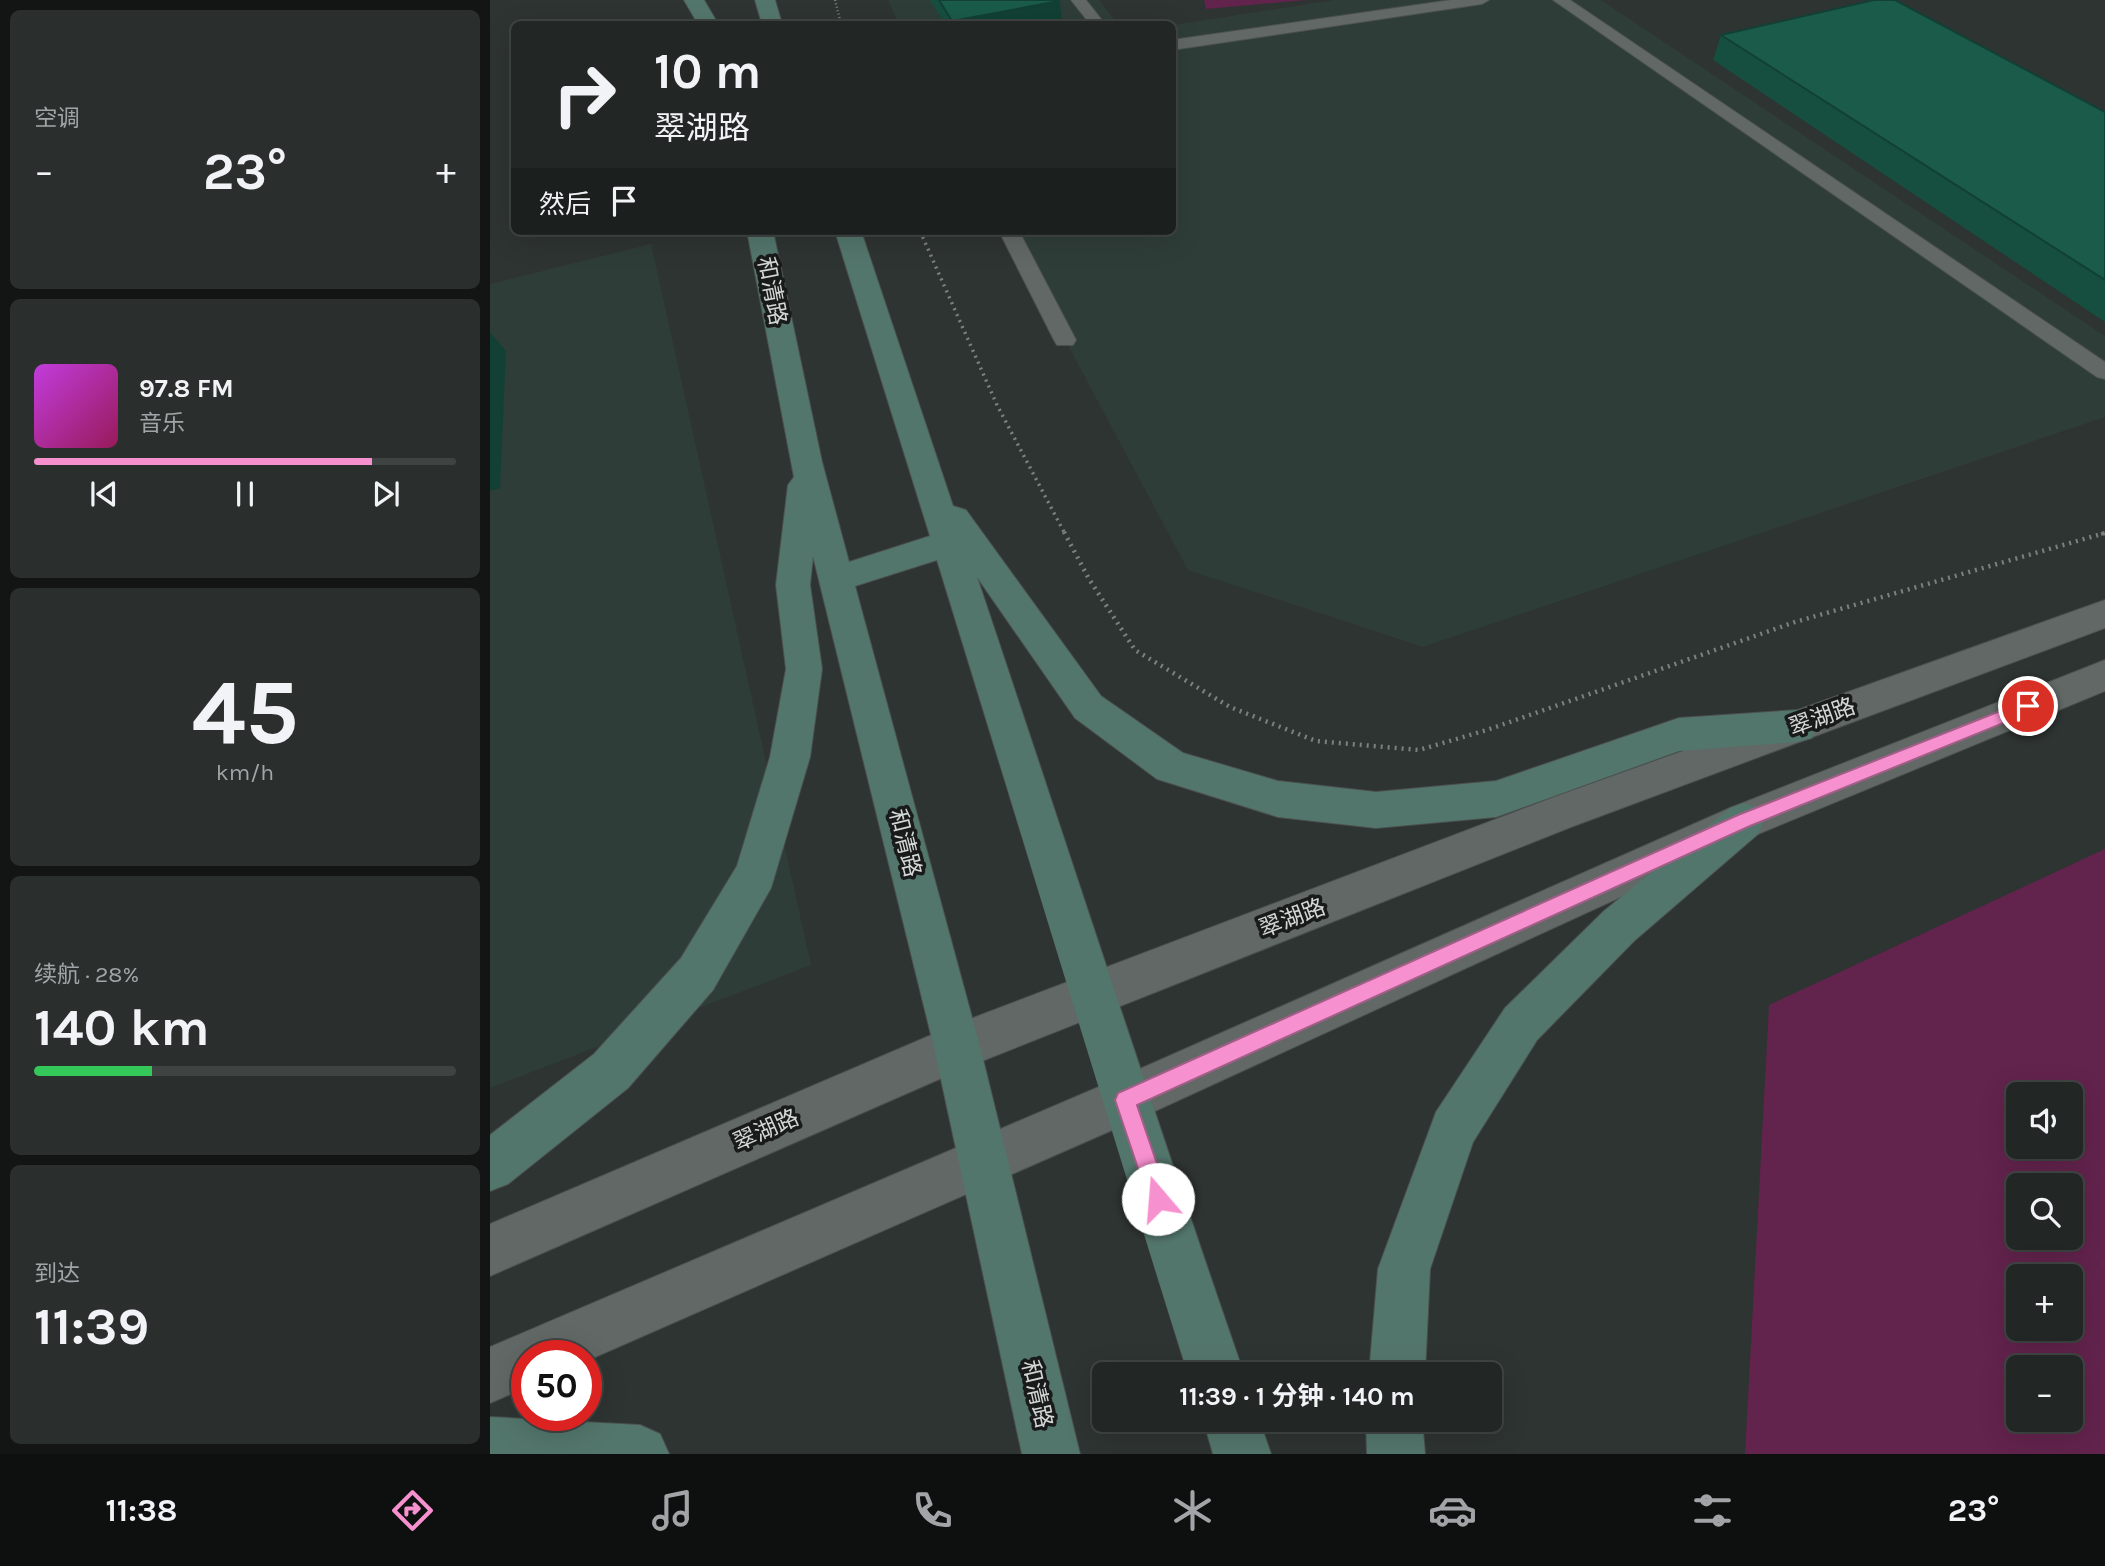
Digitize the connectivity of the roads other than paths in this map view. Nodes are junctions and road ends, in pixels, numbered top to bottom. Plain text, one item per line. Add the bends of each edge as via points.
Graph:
1 (694, 0) edge
2 (714, 0) edge
3 (765, 0) edge
4 (1078, 0) edge
5 (1482, 0) edge
6 (1560, 0) edge
7 (706, 21) edge
8 (718, 21) edge
9 (771, 21) edge
10 (1096, 21) edge
11 (1176, 44) edge
12 (761, 235) edge
13 (849, 235) edge
14 (1011, 235) edge
15 (1065, 340) dead end
16 (2105, 372) edge
17 (806, 463) junction
18 (927, 477) junction
19 (949, 543) junction
20 (837, 579) junction
21 (2105, 614) edge
22 (2105, 675) edge
23 (1798, 726) junction
24 (1744, 821) junction
25 (1095, 995) junction
26 (957, 1047) junction
27 (1125, 1100) junction
28 (984, 1160) junction
29 (490, 1166) edge
30 (490, 1250) edge
31 (570, 1340) edge
32 (1212, 1362) edge
33 (1398, 1362) edge
34 (511, 1366) edge
35 (490, 1375) edge
36 (1235, 1432) edge
37 (1395, 1432) edge
38 (490, 1446) edge
39 (640, 1454) edge
40 (1051, 1454) edge
41 (1242, 1454) edge
42 (1396, 1454) edge

1 - 7 main road
2 - 8 main road
3 - 9 main road
4 - 10 lane
5 - 11 lane
6 - 16 lane
12 - 17 main road, 和清路
13 - 18 main road
14 - 15 lane
17 - 20 main road, 和清路
17 - 29 main road via 793,585 804,669 790,757 756,874 697,974 611,1071
18 - 19 main road
18 - 23 main road via 1088,707 1171,767 1278,799 1376,810 1496,799 1679,735
19 - 20 main road
19 - 25 main road
20 - 26 main road, 和清路
21 - 23 street, 翠湖路
22 - 24 street
23 - 25 street, 翠湖路 via 1544,819
24 - 27 street
24 - 33 main road via 1619,926 1521,1024 1453,1129 1404,1269
25 - 26 street, 翠湖路
25 - 27 main road
26 - 28 main road, 和清路
26 - 30 street, 翠湖路
27 - 28 street
27 - 32 main road
28 - 31 street
28 - 40 main road, 和清路
34 - 35 street
36 - 41 main road
37 - 42 main road
38 - 39 main road

